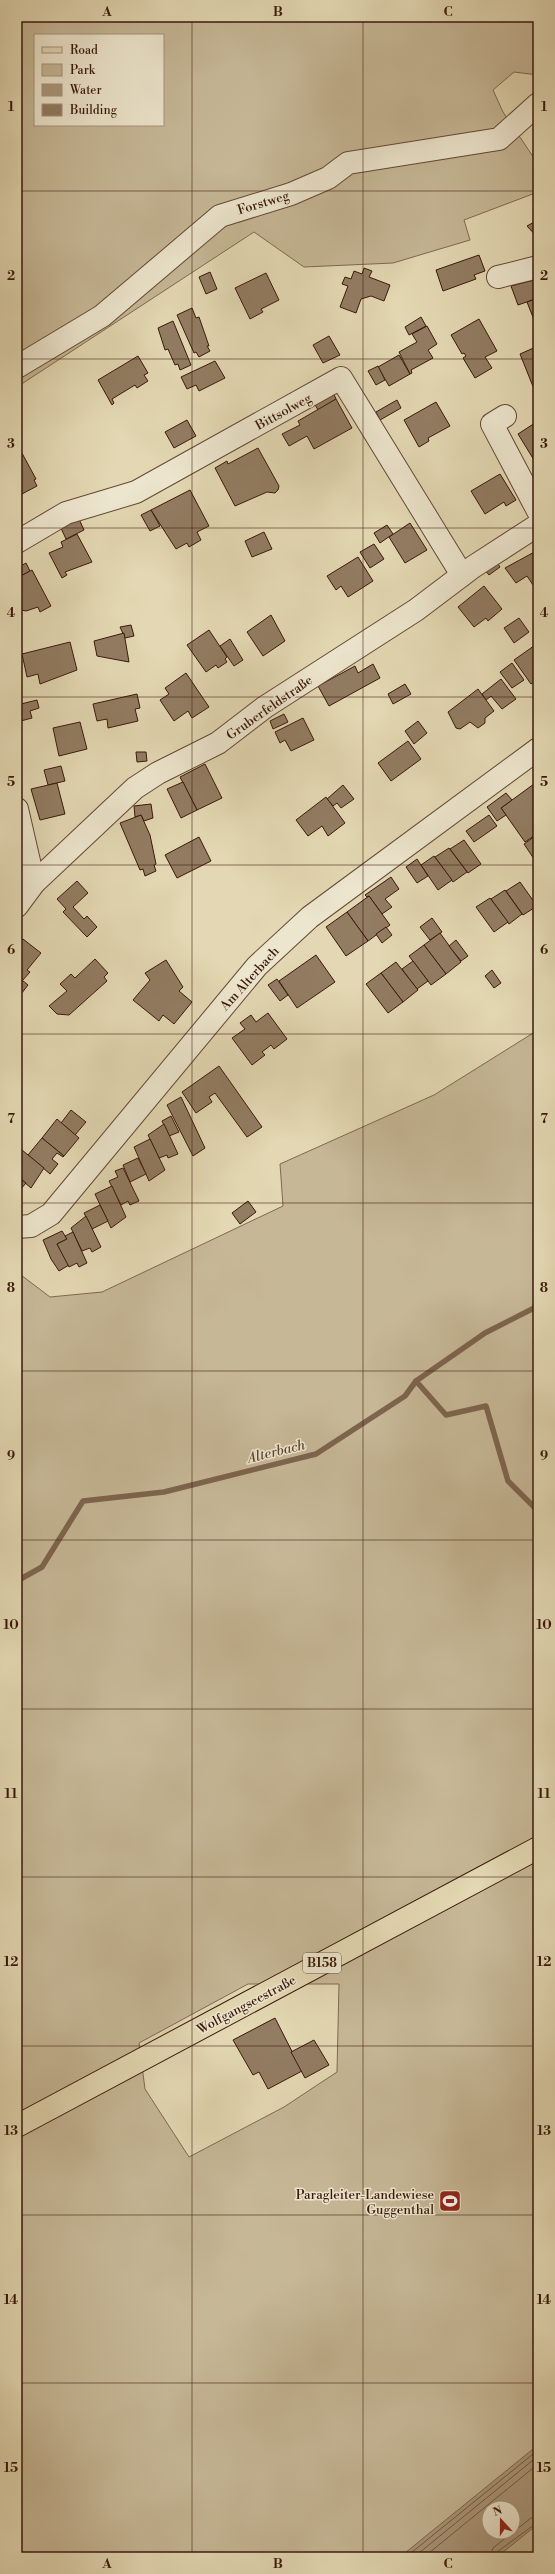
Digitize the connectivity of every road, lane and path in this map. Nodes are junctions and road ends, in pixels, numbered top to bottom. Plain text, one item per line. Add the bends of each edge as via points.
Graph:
1 (538, 104) edge
2 (538, 267) edge
3 (498, 277) dead end
4 (17, 368) edge
5 (505, 416) dead end
6 (538, 511) edge
7 (538, 525) edge
8 (17, 542) edge
9 (462, 575) junction
10 (538, 749) edge
11 (17, 809) edge
12 (34, 883) junction
13 (17, 906) edge
14 (17, 1227) edge
15 (538, 1848) edge
16 (17, 2126) edge

1 - 4 street, Forstweg via 499,139 348,163 328,178 291,194 220,216 102,316
2 - 3 street
5 - 6 street via 492,424
7 - 9 street, Gruberfeldstraße
8 - 9 street, Bittsolweg via 66,513 136,492 341,378
9 - 12 street, Gruberfeldstraße via 416,610 265,707 218,743 158,773 135,788
10 - 14 street, Am Alterbach via 310,917 257,966 51,1214 31,1226
11 - 12 street
12 - 13 street, Gruberfeldstraße
15 - 16 main road, Wolfgangseestraße / B158

